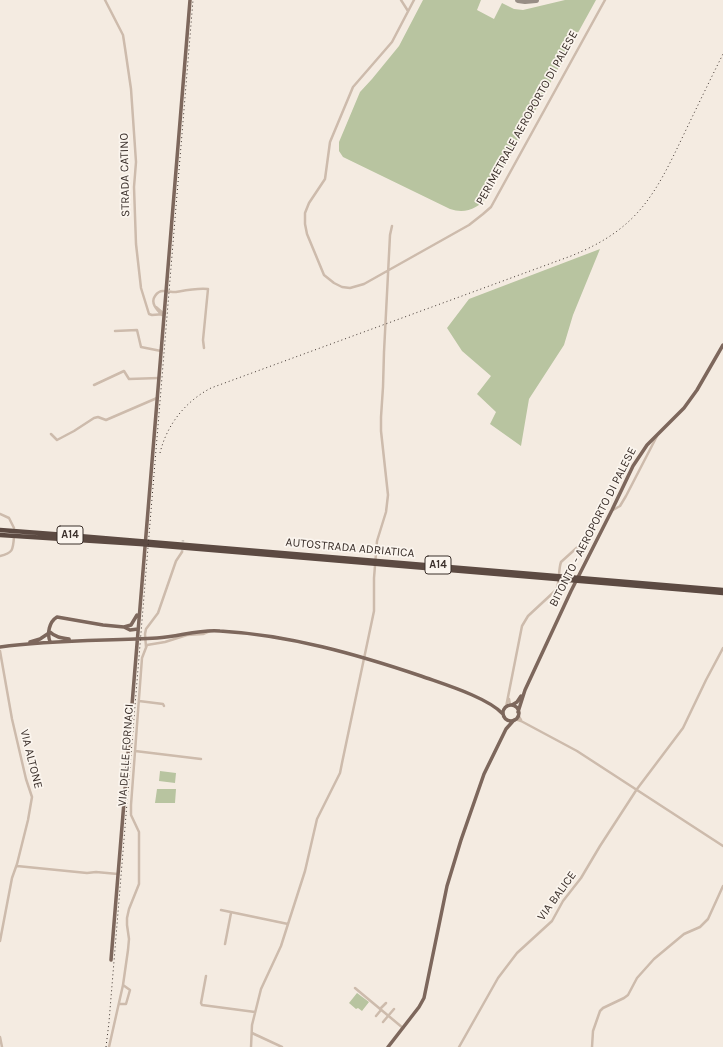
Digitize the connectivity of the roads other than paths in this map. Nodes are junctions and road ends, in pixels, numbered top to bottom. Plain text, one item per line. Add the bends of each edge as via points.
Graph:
1 (105, 0) edge
2 (190, 0) edge
3 (401, 0) edge
4 (414, 0) edge
5 (605, 0) edge
6 (408, 11) junction
7 (392, 226) dead end
8 (388, 270) junction
9 (165, 302) junction
10 (158, 309) junction
11 (156, 315) junction
12 (163, 315) junction
13 (115, 331) dead end
14 (723, 345) edge
15 (204, 348) dead end
16 (162, 351) junction
17 (159, 378) junction
18 (94, 385) dead end
19 (157, 398) junction
20 (51, 434) dead end
21 (658, 434) junction
22 (612, 510) junction
23 (0, 514) edge
24 (14, 528) dead end
25 (0, 530) edge
26 (593, 533) dead end
27 (0, 535) edge
28 (14, 537) dead end
29 (140, 543) junction
30 (153, 544) junction
31 (182, 552) tunnel mouth
32 (0, 556) edge
33 (723, 590) edge
34 (723, 593) edge
35 (139, 610) junction
36 (127, 628) junction
37 (138, 629) junction
38 (210, 630) junction
39 (50, 632) junction
40 (78, 640) junction
41 (50, 642) junction
42 (24, 644) junction
43 (136, 645) junction
44 (0, 647) edge
45 (146, 648) junction
46 (723, 648) edge
47 (0, 651) edge
48 (365, 658) junction
49 (525, 690) junction
50 (139, 701) junction
51 (164, 706) dead end
52 (508, 707) junction
53 (496, 708) junction
54 (503, 714) junction
55 (518, 714) junction
56 (506, 719) junction
57 (515, 719) junction
58 (521, 721) junction
59 (506, 729) junction
60 (135, 751) junction
61 (201, 759) dead end
62 (637, 789) junction
63 (723, 846) edge
64 (17, 866) junction
65 (118, 874) junction
66 (723, 886) edge
67 (221, 910) dead end
68 (231, 913) junction
69 (288, 924) junction
70 (0, 941) edge
71 (225, 944) dead end
72 (111, 960) dead end
73 (206, 976) dead end
74 (122, 985) junction
75 (355, 988) dead end
76 (386, 1003) dead end
77 (119, 1004) junction
78 (394, 1009) dead end
79 (381, 1010) junction
80 (255, 1012) junction
81 (376, 1016) dead end
82 (388, 1016) junction
83 (383, 1022) dead end
84 (403, 1028) junction
85 (252, 1032) junction
86 (0, 1037) edge
87 (2, 1047) edge
88 (110, 1047) edge
89 (251, 1047) edge
90 (282, 1047) edge
91 (388, 1047) edge
92 (458, 1047) edge
93 (592, 1047) edge

1 - 11 street, STRADA CATINO via 124,35 136,162 136,244 141,288 150,314
2 - 9 main road
3 - 6 street
4 - 6 street, PERIMETRALE AEROPORTO DI PALESE
5 - 8 street, PERIMETRALE AEROPORTO DI PALESE via 491,207 469,225
6 - 8 street, PERIMETRALE AEROPORTO DI PALESE via 392,42 353,87 330,142 325,179 305,213 305,228 315,254 324,275 334,283 350,288 364,284
7 - 8 street
8 - 48 street via 381,431 388,500 378,537 374,571 374,611
9 - 10 street
9 - 12 main road
10 - 11 street
10 - 12 street
10 - 15 street via 153,298 158,292 208,289
11 - 12 street
12 - 16 main road
13 - 16 street via 138,330 141,347
14 - 21 main road, BITONTO - AEROPORTO DI PALESE via 684,408
16 - 17 main road
17 - 18 street via 129,379 124,371
17 - 19 main road
19 - 20 street via 106,420 94,418 57,440
19 - 35 main road
21 - 22 main road, BITONTO - AEROPORTO DI PALESE via 637,459
21 - 22 street via 620,506
22 - 49 main road, BITONTO - AEROPORTO DI PALESE via 582,567
23 - 24 street via 9,518
25 - 29 highway, AUTOSTRADA ADRIATICA / A14
26 - 52 street via 561,562 558,587 528,616 522,626
27 - 29 highway, AUTOSTRADA ADRIATICA / A14
28 - 32 street via 14,546 9,554
29 - 30 highway, AUTOSTRADA ADRIATICA / A14
30 - 33 highway, AUTOSTRADA ADRIATICA / A14
30 - 34 highway, AUTOSTRADA ADRIATICA / A14
31 - 45 street, VIA DELLE FORNACI via 176,561 158,613 146,629
35 - 36 main road
35 - 37 main road
36 - 37 main road
36 - 39 main road via 57,617 49,628
36 - 43 main road
37 - 43 main road
38 - 40 main road via 173,636
38 - 45 street via 203,634 149,644
38 - 48 main road via 279,638
39 - 40 main road via 60,638
39 - 41 main road
39 - 42 main road via 40,639
40 - 41 main road
41 - 42 main road
42 - 44 main road
43 - 65 main road
45 - 50 street, VIA DELLE FORNACI via 142,658
46 - 62 street, VIA BALICE via 683,728
47 - 64 street, VIA ALTONE via 12,719 32,797
48 - 53 main road via 464,691
48 - 69 street via 340,773 317,819 305,871
49 - 52 main road via 517,702
49 - 55 main road
50 - 51 street
50 - 60 street, VIA DELLE FORNACI
52 - 53 main road
52 - 54 main road
52 - 55 main road via 516,708
53 - 54 main road
54 - 56 main road
55 - 57 main road
55 - 58 street
56 - 57 main road
56 - 59 main road
57 - 58 street
57 - 59 main road
58 - 62 street via 577,750
59 - 84 main road via 479,786 451,873 424,998
60 - 61 street
60 - 74 street, VIA DELLE FORNACI via 130,810 139,835 139,883 127,918 129,939
62 - 63 street
62 - 92 street, VIA BALICE via 552,921 517,953 498,978
64 - 65 street
64 - 70 street, VIA ALTONE via 12,878
65 - 72 main road
66 - 93 street via 708,919 684,934 654,959 637,978 628,995 600,1011 593,1031
67 - 68 street
68 - 69 street
68 - 71 street
69 - 80 street via 261,989
73 - 80 street via 202,1005
74 - 77 street, VIA DELLE FORNACI
74 - 77 street via 130,990 126,1004
75 - 79 street
76 - 79 street
77 - 88 street, VIA DELLE FORNACI
78 - 82 street
79 - 81 street
79 - 82 street
80 - 85 street
82 - 83 street
82 - 84 street
84 - 91 main road
85 - 89 street
85 - 90 street
86 - 87 street

